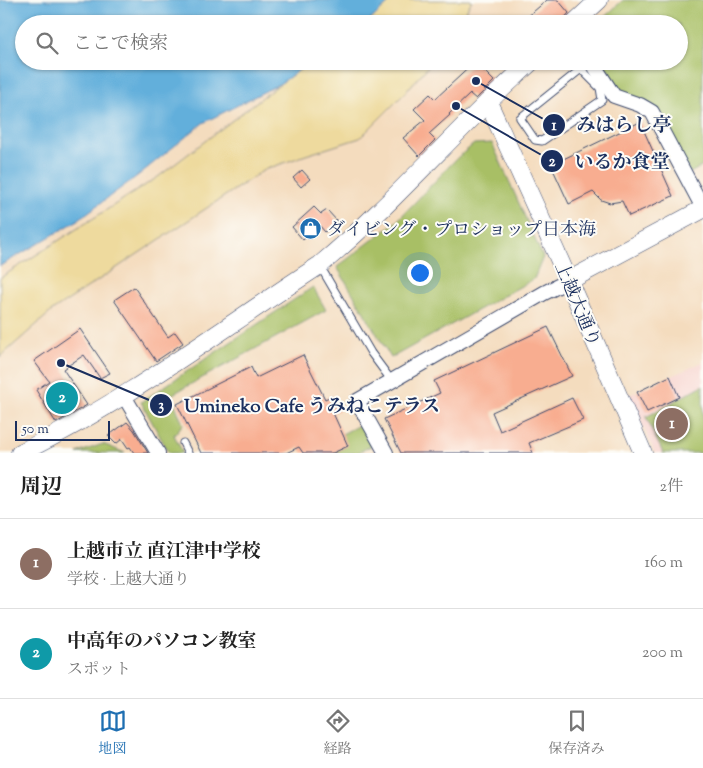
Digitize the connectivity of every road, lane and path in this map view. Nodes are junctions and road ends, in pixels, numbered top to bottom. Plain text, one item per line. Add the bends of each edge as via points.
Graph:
1 (599, 0) edge
2 (583, 15) edge
3 (522, 70) edge
4 (580, 70) edge
5 (582, 70) edge
6 (595, 70) edge
7 (601, 84) junction
8 (488, 102) junction
9 (703, 209) edge
10 (320, 265) junction
11 (568, 281) junction
12 (392, 380) junction
13 (124, 396) junction
14 (183, 443) dead end
15 (382, 452) edge
16 (20, 453) edge
17 (158, 453) edge
18 (188, 453) edge
19 (642, 453) edge

1 - 2 street
3 - 8 street
4 - 7 lane via 520,118 535,140 542,141 602,100
5 - 7 lane
6 - 7 street
7 - 9 street via 614,96 652,112
8 - 10 street via 374,217
8 - 11 street, 上越大通り
9 - 11 street
10 - 12 lane via 371,353
10 - 13 street
11 - 12 street
11 - 19 street, 上越大通り
12 - 15 street via 357,401
13 - 16 street
13 - 17 street
14 - 18 lane

